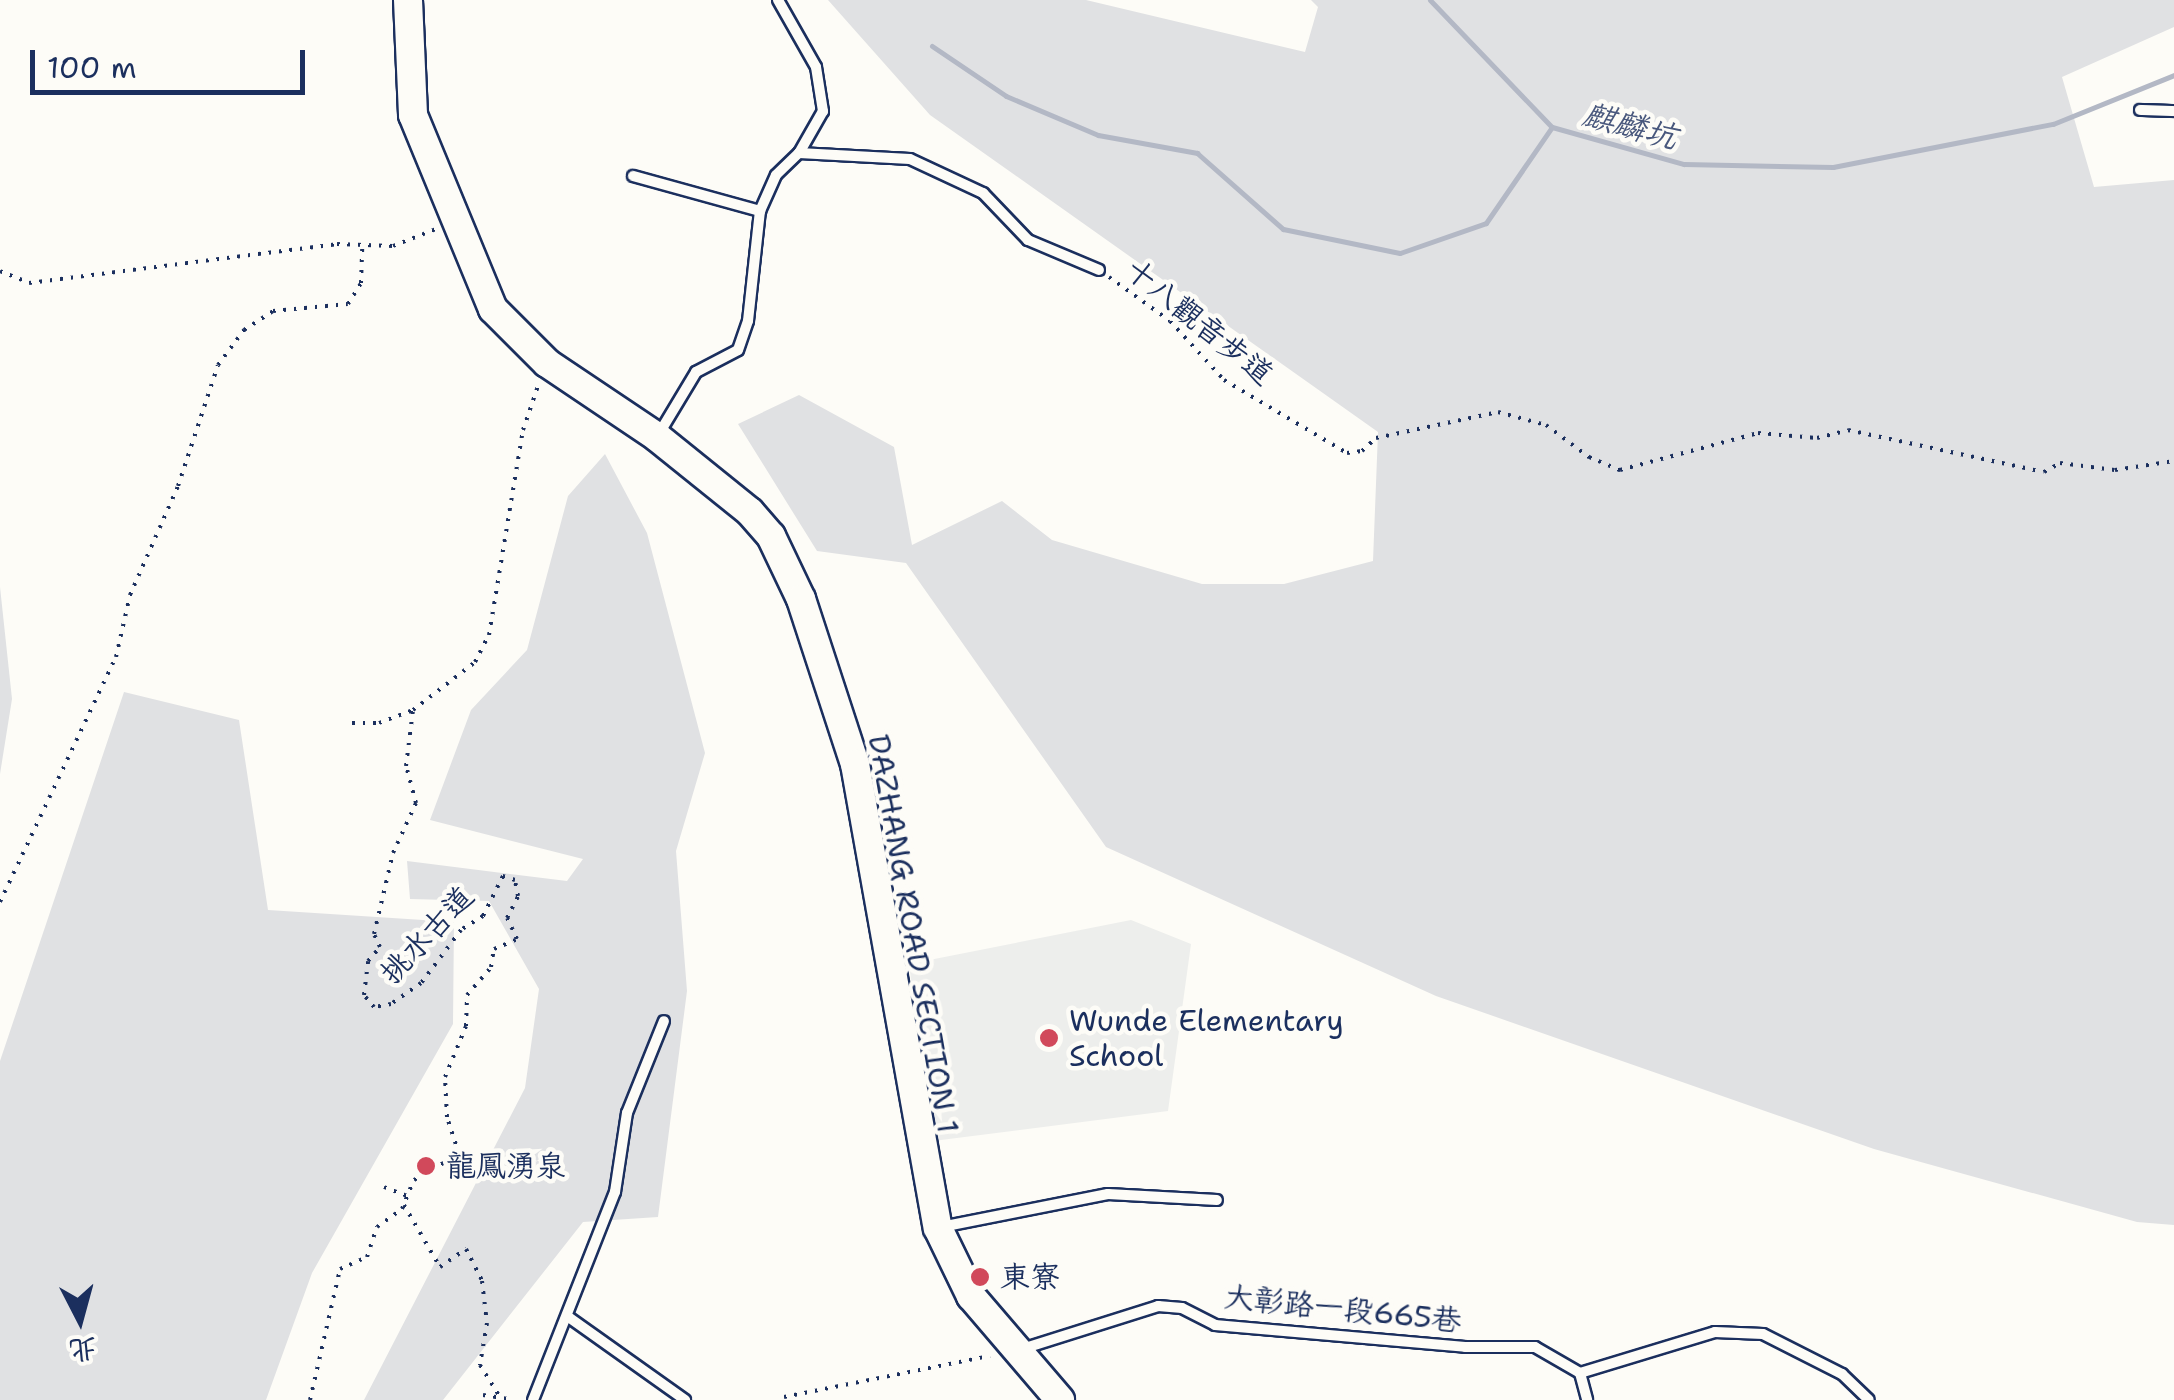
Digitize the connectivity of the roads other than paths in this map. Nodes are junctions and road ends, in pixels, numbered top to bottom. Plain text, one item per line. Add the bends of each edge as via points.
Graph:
1 (408, 0) edge
2 (778, 0) edge
3 (2140, 110) dead end
4 (2174, 111) edge
5 (799, 153) junction
6 (633, 176) dead end
7 (760, 211) junction
8 (1099, 270) road end
9 (657, 437) junction
10 (664, 1020) dead end
11 (1217, 1200) dead end
12 (938, 1228) junction
13 (567, 1316) junction
14 (1016, 1351) junction
15 (1580, 1373) junction
16 (532, 1400) edge
17 (684, 1400) edge
18 (1060, 1400) edge
19 (1588, 1400) edge
20 (1869, 1400) edge

1 - 9 main road, DAZHANG ROAD SECTION 1 via 412,114 494,310 548,363
2 - 5 lane via 816,67 823,112
3 - 4 lane
5 - 7 lane via 776,176
5 - 8 lane via 910,159 983,192 1028,240
6 - 7 lane
7 - 9 lane via 748,321 738,350 696,372
9 - 12 main road, DAZHANG ROAD SECTION 1 via 750,512 771,536 801,599 855,764
10 - 13 lane via 627,1113 616,1192
11 - 12 lane via 1108,1194
12 - 14 main road, DAZHANG ROAD SECTION 1 via 971,1296
13 - 16 lane
13 - 17 lane
14 - 15 lane, 大彰路一段665巷 via 1158,1306 1182,1308 1215,1325 1428,1345 1535,1347
14 - 18 main road, DAZHANG ROAD SECTION 1
15 - 19 lane
15 - 20 lane via 1715,1332 1763,1334 1842,1374

